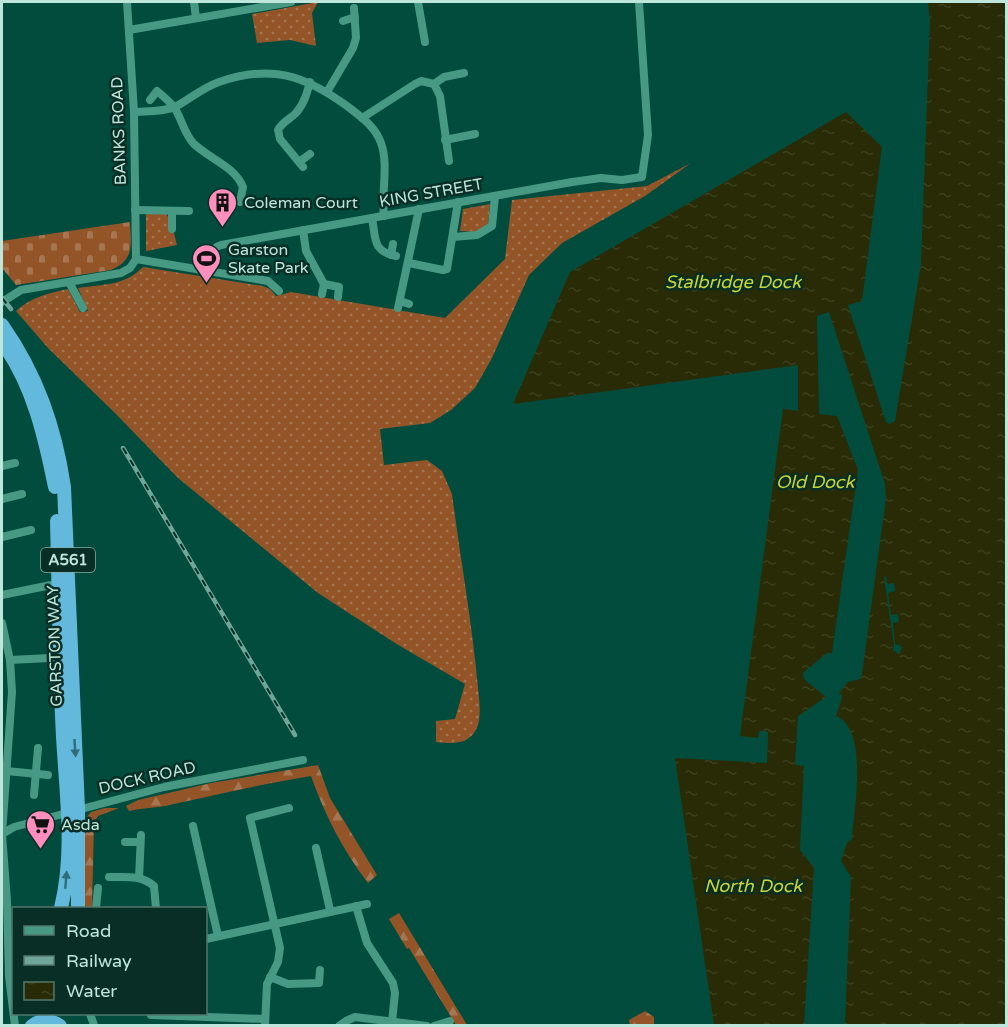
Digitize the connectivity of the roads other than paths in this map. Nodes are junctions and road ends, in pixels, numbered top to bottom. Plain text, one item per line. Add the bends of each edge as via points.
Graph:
1 (127, 2) edge
2 (194, 2) edge
3 (291, 2) edge
4 (418, 2) edge
5 (639, 2) edge
6 (196, 18) junction
7 (343, 21) dead end
8 (129, 30) junction
9 (425, 42) dead end
10 (464, 73) dead end
11 (310, 82) junction
12 (434, 84) junction
13 (327, 92) junction
14 (150, 100) dead end
15 (174, 107) junction
16 (134, 112) junction
17 (363, 117) junction
18 (475, 134) dead end
19 (445, 140) junction
20 (310, 154) dead end
21 (449, 161) dead end
22 (495, 196) junction
23 (240, 202) dead end
24 (458, 202) junction
25 (419, 209) junction
26 (135, 210) junction
27 (172, 211) junction
28 (189, 211) dead end
29 (384, 216) junction
30 (372, 218) junction
31 (172, 229) dead end
32 (303, 230) junction
33 (453, 237) junction
34 (393, 244) dead end
35 (136, 259) junction
36 (409, 263) junction
37 (205, 270) junction
38 (69, 282) junction
39 (324, 284) junction
40 (279, 291) dead end
41 (322, 294) dead end
42 (338, 297) dead end
43 (2, 302) edge
44 (409, 304) dead end
45 (83, 308) dead end
46 (2, 325) edge
47 (2, 342) edge
48 (15, 463) dead end
49 (2, 466) edge
50 (22, 494) dead end
51 (2, 499) edge
52 (31, 530) dead end
53 (2, 537) edge
54 (51, 585) dead end
55 (2, 595) edge
56 (2, 624) edge
57 (3, 643) edge
58 (50, 658) dead end
59 (10, 660) junction
60 (12, 692) junction
61 (2, 694) edge
62 (5, 743) edge
63 (38, 748) dead end
64 (303, 760) dead end
65 (6, 771) junction
66 (36, 774) junction
67 (48, 775) dead end
68 (3, 791) edge
69 (34, 795) dead end
70 (289, 809) dead end
71 (73, 811) junction
72 (193, 826) dead end
73 (2, 834) edge
74 (125, 842) dead end
75 (316, 848) dead end
76 (110, 877) dead end
77 (140, 878) junction
78 (4, 883) edge
79 (98, 888) dead end
80 (367, 904) dead end
81 (356, 906) junction
82 (61, 907) edge
83 (78, 907) edge
84 (96, 907) edge
85 (156, 907) edge
86 (330, 910) junction
87 (275, 923) junction
88 (5, 928) edge
89 (218, 936) junction
90 (207, 939) edge
91 (320, 970) dead end
92 (270, 977) junction
93 (5, 978) edge
94 (12, 1012) edge
95 (165, 1015) edge
96 (450, 1021) dead end
97 (265, 1022) edge
98 (392, 1022) junction
99 (31, 1026) edge
100 (60, 1026) edge
101 (339, 1026) edge
102 (427, 1026) edge
103 (434, 1026) edge

1 - 8 street, BANKS ROAD
2 - 6 street
3 - 6 street
4 - 9 street
5 - 22 street, KING STREET via 648,135 642,177 601,178
6 - 8 street
7 - 13 street via 355,12 356,39
8 - 16 street, BANKS ROAD
10 - 12 street via 444,77
11 - 13 street
11 - 15 street via 283,74 239,76 203,89
11 - 20 street via 301,106 278,130 280,139 301,165
12 - 17 street via 421,81
12 - 19 street via 440,96
13 - 17 street
14 - 15 street via 155,88
15 - 16 street
15 - 23 street via 195,145 240,180
16 - 26 street, BANKS ROAD
17 - 29 street via 375,131 383,151
18 - 19 street
19 - 21 street
22 - 24 street, KING STREET
22 - 33 street via 492,226 477,235
24 - 25 street, KING STREET
24 - 33 street
25 - 29 street, KING STREET
25 - 36 street
26 - 27 street
26 - 35 street, BANKS ROAD
27 - 28 street
27 - 31 street
29 - 30 street, KING STREET
30 - 32 street, KING STREET
30 - 34 street via 378,248 394,255
32 - 37 street, KING STREET via 215,247
32 - 39 street via 306,251
33 - 36 street via 447,269
35 - 37 street
35 - 38 street via 122,273
36 - 44 street via 399,305
37 - 40 street via 268,282
38 - 43 street via 21,290
38 - 45 street
39 - 41 street
39 - 42 street via 339,287
46 -> 71 highway, GARSTON WAY / A561 via 37,386 59,456 67,543
47 - 71 highway, GARSTON WAY / A561 via 38,416 56,492 63,735
48 - 49 street
50 - 51 street
52 - 53 street
54 - 55 street
56 - 57 street
57 - 59 street
58 - 59 street
59 - 60 street
60 - 61 street
60 - 62 street
62 - 65 street
63 - 66 street
64 - 71 street, DOCK ROAD via 164,787
65 - 66 street
65 - 68 street
66 - 67 street
66 - 69 street
68 - 73 street
70 - 87 street via 250,818
71 - 73 street, DOCK ROAD
82 -> 71 highway, GARSTON WAY / A561
71 - 83 highway, GARSTON WAY / A561 via 80,875
72 - 89 street
73 - 78 street
74 - 77 street via 140,839
75 - 86 street
76 - 77 street
77 - 85 street via 154,886
78 - 88 street
79 - 84 street
80 - 81 street
81 - 86 street
81 - 98 street via 367,943 393,983
86 - 87 street
87 - 89 street
87 - 92 street via 280,948
88 - 93 street
89 - 90 street
91 - 92 street via 319,983 288,984
92 - 97 street
93 - 94 street
95 - 97 street
96 - 103 street
98 - 101 street via 356,1017
98 - 102 street
99 - 100 highway via 43,1020

